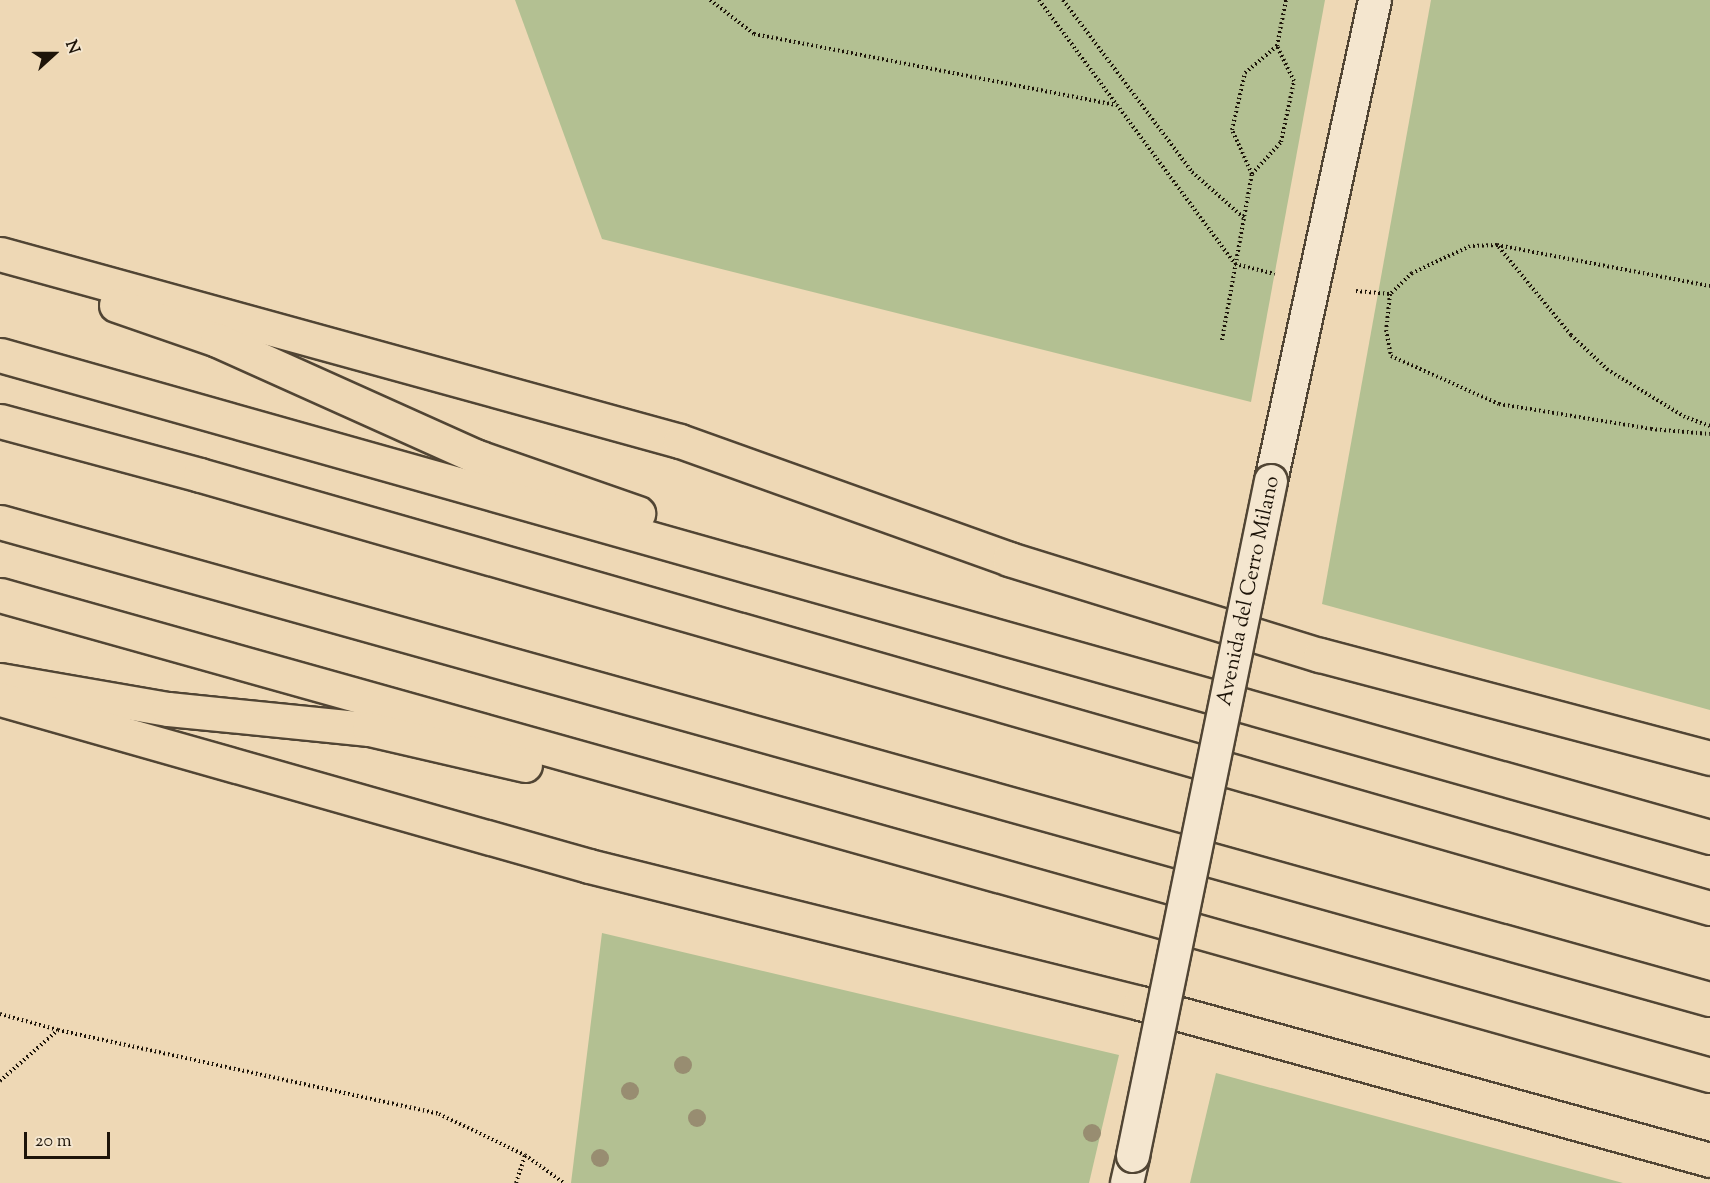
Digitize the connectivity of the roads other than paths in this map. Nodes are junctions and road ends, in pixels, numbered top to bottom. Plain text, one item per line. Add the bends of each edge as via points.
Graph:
1 (1376, 0) edge
2 (0, 254) edge
3 (0, 264) edge
4 (0, 355) edge
5 (0, 421) edge
6 (0, 522) edge
7 (0, 595) edge
8 (977, 631) junction
9 (0, 680) edge
10 (0, 699) edge
11 (1710, 758) edge
12 (1710, 837) edge
13 (911, 854) junction
14 (1710, 908) edge
15 (1710, 999) edge
16 (1710, 1075) edge
17 (1710, 1160) edge
18 (1130, 1169) edge

1 - 18 street, Avenida del Cerro Milano, bridge via 1271,481
2 - 11 highway via 289,330 680,441 1010,558 1320,655
3 - 8 highway via 217,340 475,456
4 - 8 highway
5 - 14 highway via 212,478
6 - 15 highway
7 - 13 highway
8 - 12 highway
9 - 13 highway via 168,709 369,729
10 - 17 highway via 589,866 1140,1003
13 - 16 highway

